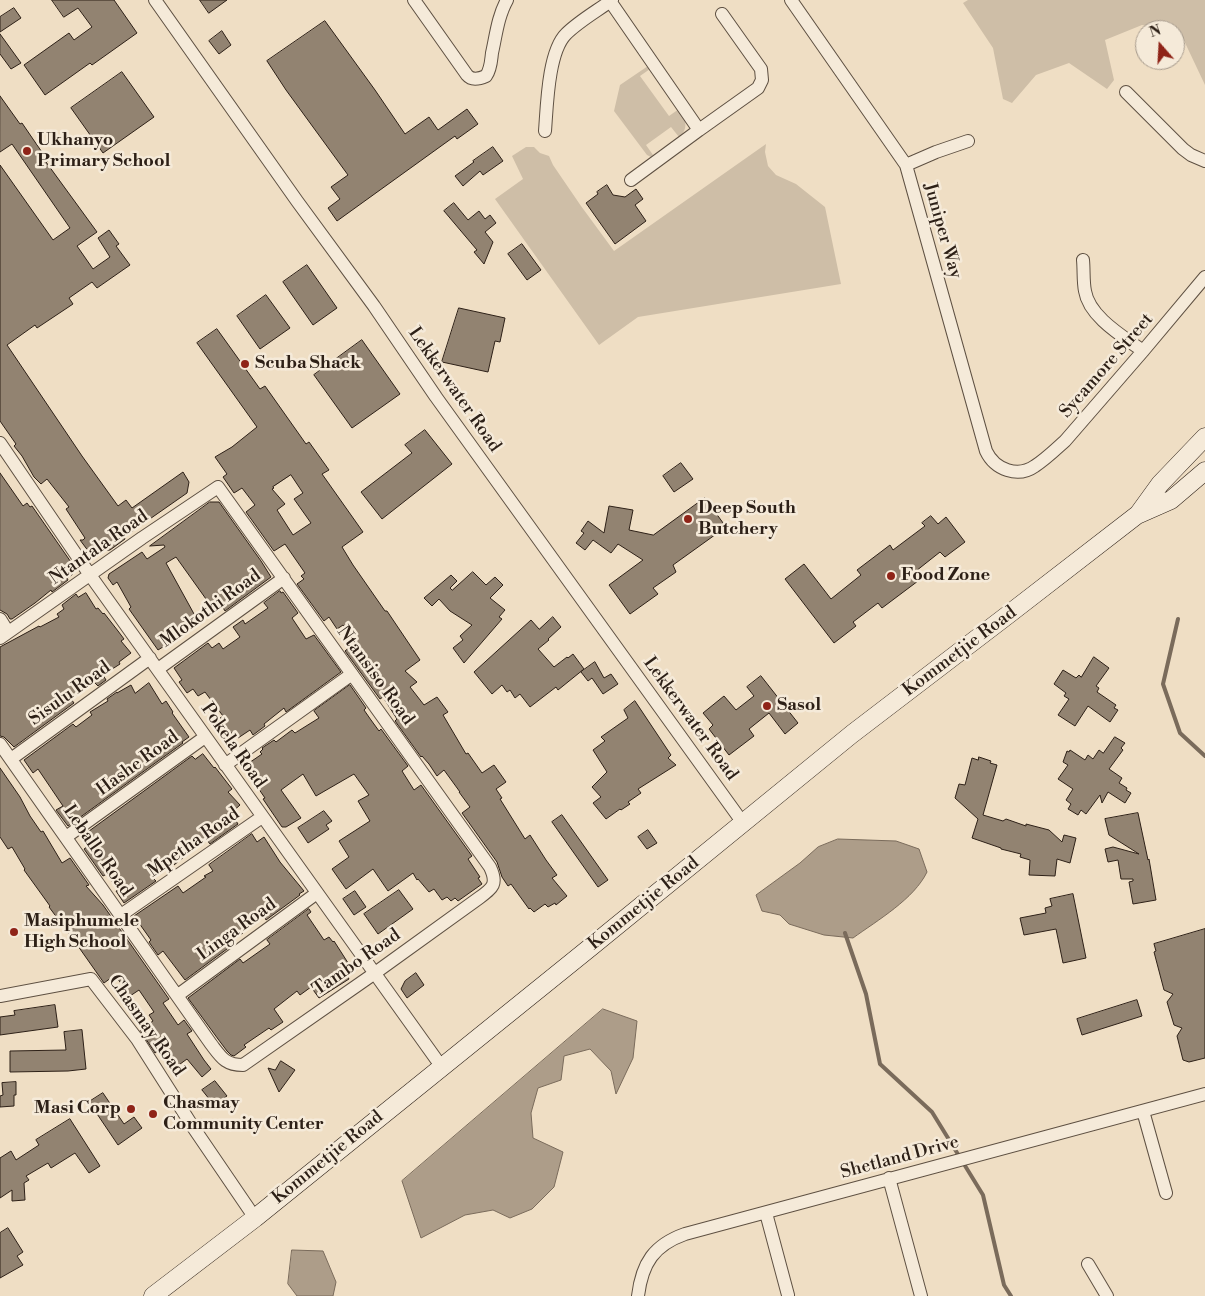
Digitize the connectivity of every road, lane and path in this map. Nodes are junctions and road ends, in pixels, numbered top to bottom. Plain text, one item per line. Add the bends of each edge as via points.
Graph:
1 (155, 0) edge
2 (414, 0) edge
3 (507, 0) edge
4 (791, 0) edge
5 (611, 1) edge
6 (722, 14) dead end
7 (1126, 92) dead end
8 (699, 130) junction
9 (545, 131) dead end
10 (968, 141) dead end
11 (1205, 161) edge
12 (906, 165) junction
13 (631, 180) dead end
14 (1083, 260) dead end
15 (1205, 277) edge
16 (1143, 351) junction
17 (1205, 437) edge
18 (0, 443) edge
19 (1028, 470) joint
20 (1205, 471) edge
21 (218, 487) joint
22 (1137, 515) junction
23 (90, 575) junction
24 (284, 578) junction
25 (0, 619) edge
26 (4, 635) edge
27 (150, 658) junction
28 (158, 669) junction
29 (352, 674) junction
30 (205, 737) junction
31 (0, 744) edge
32 (11, 759) junction
33 (225, 765) junction
34 (262, 816) junction
35 (744, 823) junction
36 (66, 837) junction
37 (491, 889) joint
38 (318, 892) junction
39 (121, 915) junction
40 (375, 973) junction
41 (178, 995) junction
42 (0, 996) edge
43 (242, 1065) joint
44 (441, 1066) junction
45 (1205, 1094) edge
46 (1144, 1111) junction
47 (889, 1178) junction
48 (1166, 1193) dead end
49 (766, 1213) junction
50 (255, 1218) junction
51 (1088, 1264) dead end
52 (788, 1295) edge
53 (153, 1296) edge
54 (638, 1296) edge
55 (921, 1296) edge
56 (1107, 1296) edge

1 - 35 street, Lekkerwater Road via 431,390
2 - 3 street via 467,75 476,79 486,76 490,67 498,24
4 - 12 street, Juniper Way
5 - 8 street
5 - 9 street via 567,34 558,45 551,74
6 - 8 street via 761,68 762,80 758,88
7 - 11 street via 1179,146
8 - 13 street
10 - 12 street
12 - 19 street, Juniper Way via 986,451 1001,468 1018,472
14 - 16 street via 1085,292 1090,305 1112,328
15 - 16 street, Sycamore Street
16 - 19 street, Sycamore Street via 1065,441
17 - 22 main road, Kommetjie Road via 1160,484
18 - 23 street, Pokela Road
20 - 22 main road, Kommetjie Road via 1171,500
21 - 23 street, Ntantala Road
21 - 24 street, Ntansiso Road
22 - 35 main road, Kommetjie Road via 852,734
23 - 26 street, Ntantala Road
23 - 27 street, Pokela Road
24 - 28 street, Mlokothi Road
24 - 29 street, Ntansiso Road
25 - 26 street
27 - 28 street, Pokela Road
27 - 32 street, Sisulu Road
28 - 30 street, Pokela Road
29 - 33 street
29 - 37 street, Ntansiso Road via 490,867 494,881
30 - 33 street, Pokela Road
30 - 36 street, Hashe Road
31 - 32 street, Leballo Road
32 - 36 street, Leballo Road
33 - 34 street, Pokela Road
34 - 38 street, Pokela Road
34 - 39 street, Mpetha Road
35 - 44 main road, Kommetjie Road
36 - 39 street, Leballo Road
37 - 40 street, Tambo Road
38 - 40 street, Pokela Road
38 - 41 street, Linga Road
39 - 41 street, Leballo Road
40 - 43 street, Tambo Road
40 - 44 street, Pokela Road
41 - 43 street, Leballo Road via 220,1055 230,1064
42 - 50 street, Chasmay Road via 91,979 137,1039
44 - 50 main road, Kommetjie Road
45 - 46 street, Shetland Drive
46 - 47 street, Shetland Drive
46 - 48 street
47 - 49 street, Shetland Drive
47 - 55 street
49 - 52 street
49 - 54 street, Shetland Drive via 686,1234 668,1242 649,1260
50 - 53 main road, Kommetjie Road
51 - 56 street

